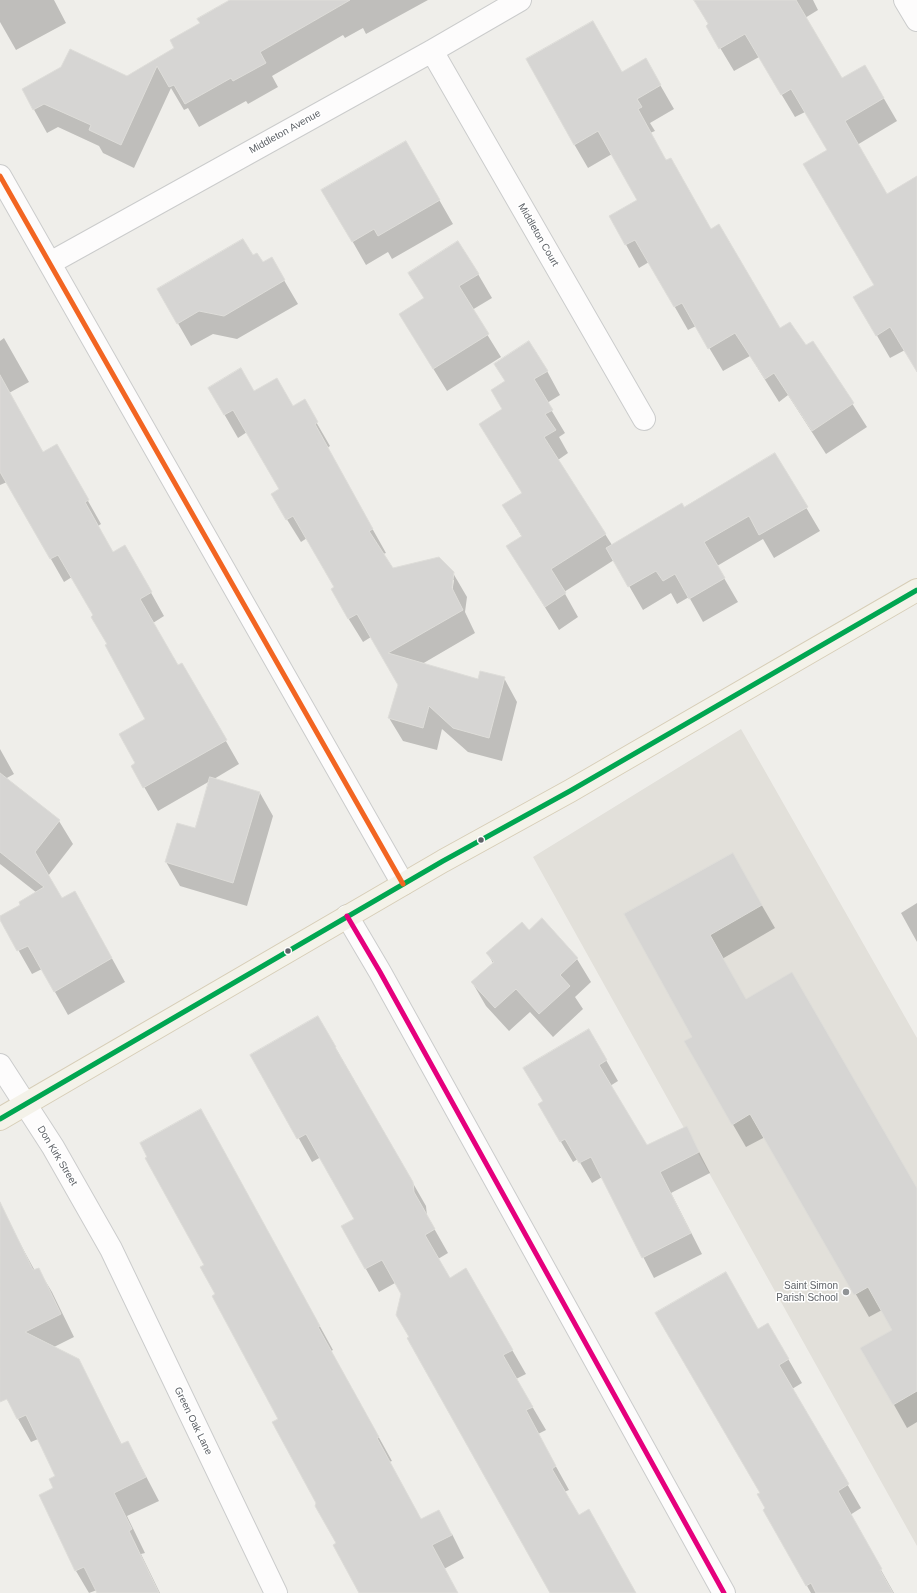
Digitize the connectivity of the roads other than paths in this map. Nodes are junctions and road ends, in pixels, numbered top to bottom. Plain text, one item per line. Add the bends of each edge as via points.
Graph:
1 (520, 0) edge
2 (906, 0) edge
3 (917, 20) edge
4 (432, 51) junction
5 (0, 176) edge
6 (50, 263) junction
7 (644, 419) dead end
8 (917, 590) edge
9 (403, 884) junction
10 (347, 916) junction
11 (0, 1065) edge
12 (25, 1105) junction
13 (0, 1119) edge
14 (111, 1249) joint
15 (276, 1593) edge
16 (724, 1593) edge

1 - 4 street, Middleton Avenue
2 - 3 street
4 - 6 street, Middleton Avenue
4 - 7 street, Middleton Court
5 - 6 street
6 - 9 street
8 - 9 main road via 570,791
9 - 10 main road
10 - 12 main road
10 - 16 street
11 - 12 street, Don Kirk Street
12 - 13 main road
12 - 14 street, Don Kirk Street via 54,1147
14 - 15 street, Green Oak Lane

